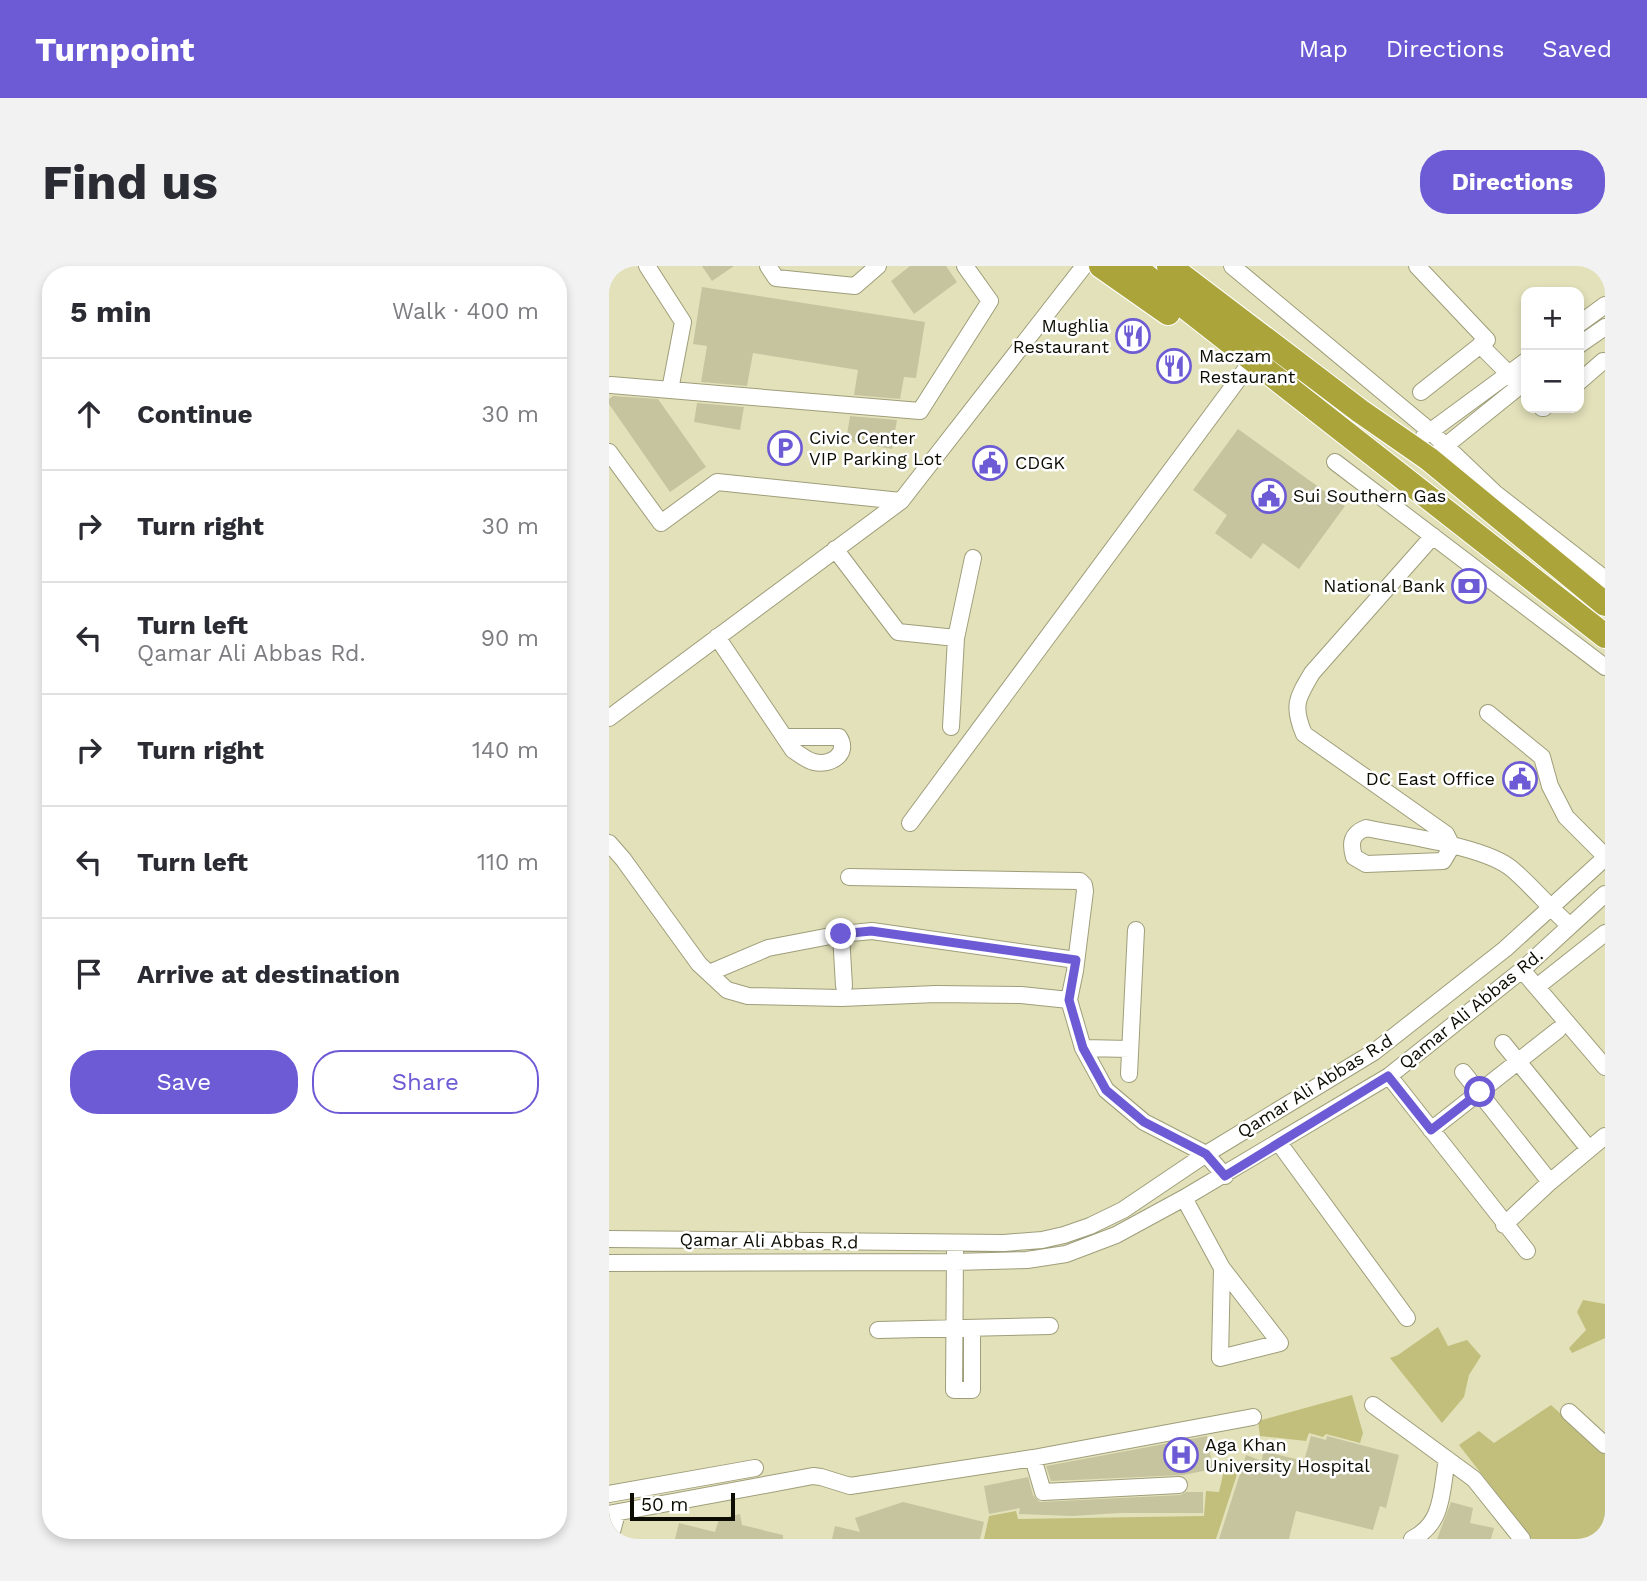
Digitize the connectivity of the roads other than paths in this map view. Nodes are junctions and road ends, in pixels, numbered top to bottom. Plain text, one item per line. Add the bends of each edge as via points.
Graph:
1 (647, 266) edge
2 (768, 266) edge
3 (878, 266) edge
4 (965, 266) edge
5 (1084, 266) edge
6 (1101, 266) edge
7 (1133, 266) edge
8 (1169, 266) edge
9 (1194, 266) edge
10 (1232, 266) edge
11 (1417, 266) edge
12 (1605, 305) edge
13 (1584, 320) edge
14 (1605, 327) edge
15 (1584, 342) edge
16 (1480, 345) junction
17 (1603, 361) dead end
18 (1248, 366) junction
19 (1584, 378) edge
20 (1520, 383) edge
21 (610, 384) edge
22 (670, 390) junction
23 (1421, 392) dead end
24 (1360, 411) junction
25 (1337, 427) junction
26 (1429, 446) junction
27 (609, 452) edge
28 (1335, 462) dead end
29 (901, 501) junction
30 (1433, 536) junction
31 (835, 550) junction
32 (973, 558) dead end
33 (1605, 579) edge
34 (1605, 604) edge
35 (1605, 636) edge
36 (717, 637) junction
37 (956, 638) junction
38 (1605, 667) edge
39 (1488, 713) dead end
40 (609, 718) edge
41 (951, 727) dead end
42 (784, 737) dead end
43 (910, 823) dead end
44 (609, 843) edge
45 (1452, 846) junction
46 (1605, 857) edge
47 (849, 877) dead end
48 (1605, 894) edge
49 (1550, 908) junction
50 (1570, 926) junction
51 (1136, 930) dead end
52 (841, 934) junction
53 (1602, 941) edge
54 (1076, 960) junction
55 (1522, 970) junction
56 (709, 973) junction
57 (844, 986) dead end
58 (1538, 986) junction
59 (1069, 1000) junction
60 (1558, 1030) dead end
61 (1503, 1043) dead end
62 (1083, 1048) junction
63 (1130, 1049) junction
64 (1517, 1062) junction
65 (1605, 1067) edge
66 (1463, 1072) dead end
67 (1129, 1074) dead end
68 (1388, 1076) junction
69 (1480, 1092) junction
70 (1431, 1130) junction
71 (1605, 1136) edge
72 (1279, 1143) junction
73 (1589, 1149) junction
74 (1206, 1154) junction
75 (1225, 1176) junction
76 (1550, 1182) junction
77 (1184, 1198) junction
78 (1504, 1225) junction
79 (609, 1239) edge
80 (955, 1243) junction
81 (1527, 1251) dead end
82 (955, 1262) junction
83 (609, 1264) edge
84 (1222, 1268) junction
85 (1407, 1318) dead end
86 (1050, 1326) dead end
87 (955, 1328) junction
88 (972, 1328) junction
89 (878, 1330) dead end
90 (1373, 1405) dead end
91 (1569, 1412) dead end
92 (1253, 1417) dead end
93 (1605, 1445) edge
94 (1033, 1458) junction
95 (1447, 1459) junction
96 (755, 1468) dead end
97 (1179, 1485) dead end
98 (609, 1494) edge
99 (613, 1513) edge
100 (610, 1539) edge
101 (1412, 1539) edge
102 (1522, 1539) edge

1 - 22 street via 684,322
2 - 3 street via 776,278 855,286
4 - 22 street via 990,301 920,411
5 - 29 street
6 - 18 highway
7 - 25 highway
8 - 24 highway
9 - 24 highway via 1297,346
10 - 26 street
11 - 16 street via 1487,340
12 - 13 street
14 - 15 street
16 - 20 street
16 - 23 street
17 - 19 street
18 - 25 highway
18 - 43 street
20 - 26 street
21 - 22 street
24 - 26 highway
25 - 35 highway
26 - 33 street
26 - 34 highway
27 - 29 street via 661,523 717,482
28 - 30 street
29 - 31 street
30 - 38 street
30 - 45 street via 1312,673 1297,697 1296,716 1304,734 1446,834
31 - 36 street
31 - 37 street via 898,632
32 - 37 street
36 - 40 street
36 - 42 street
37 - 41 street
39 - 46 street via 1542,757 1566,817
44 - 56 street
45 - 45 street via 1366,828 1353,836 1350,845 1354,857 1366,864 1443,861
45 - 49 street via 1485,853 1510,867
46 - 49 street, Qamar Ali Abbas R.d
47 - 54 street via 1080,881 1086,891
48 - 50 street, Qamar Ali Abbas Rd.
49 - 50 street
49 - 74 street, Qamar Ali Abbas R.d via 1374,1052
50 - 55 street, Qamar Ali Abbas Rd.
51 - 63 street
52 - 54 street via 871,931
52 - 56 street via 768,948
52 - 57 street
53 - 58 street
54 - 59 street
55 - 58 street
55 - 68 street, Qamar Ali Abbas Rd.
56 - 59 street via 727,990 748,996 936,994
58 - 65 street
59 - 62 street
60 - 64 street
61 - 64 street
62 - 63 street
62 - 74 street via 1106,1090 1144,1122
63 - 67 street
64 - 69 street
64 - 73 street
66 - 69 street
68 - 70 street
68 - 72 street, Qamar Ali Abbas Rd.
69 - 70 street
69 - 76 street
70 - 78 street
71 - 73 street
72 - 75 street, Qamar Ali Abbas Rd.
72 - 85 street
73 - 76 street
74 - 75 street
74 - 80 street, Qamar Ali Abbas R.d via 1123,1210 1090,1226 1042,1240
75 - 77 street, Qamar Ali Abbas Rd.
76 - 78 street
77 - 82 street, Qamar Ali Abbas Rd. via 1116,1235 1066,1254
77 - 84 street
78 - 81 street
79 - 80 street, Qamar Ali Abbas R.d
80 - 82 street
82 - 83 street, Qamar Ali Abbas Rd.
82 - 87 street
84 - 84 street via 1231,1279 1280,1343 1220,1357
86 - 88 street
87 - 88 street
87 - 88 street via 954,1390 972,1390
87 - 89 street
90 - 95 street
91 - 93 street
92 - 94 street
94 - 97 street via 1043,1492
94 - 99 street via 850,1486 813,1476
95 - 101 street via 1433,1523
95 - 102 street via 1474,1479
96 - 98 street
99 - 100 street

